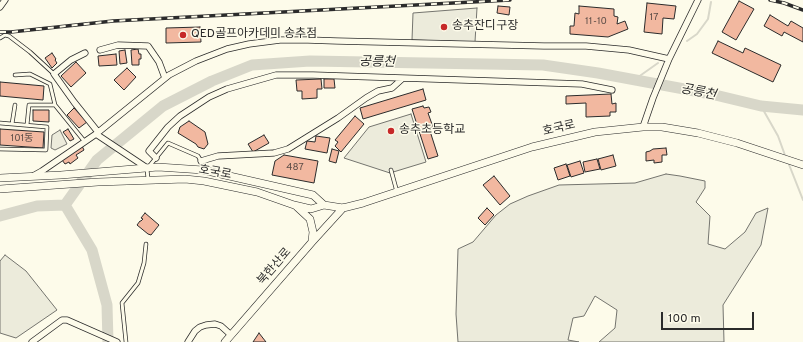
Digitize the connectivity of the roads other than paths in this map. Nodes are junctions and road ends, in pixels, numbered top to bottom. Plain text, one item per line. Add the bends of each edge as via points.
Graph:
1 (4, 0) edge
2 (698, 0) edge
3 (0, 7) edge
4 (0, 38) edge
5 (100, 50) dead end
6 (85, 53) dead end
7 (669, 59) junction
8 (54, 74) junction
9 (15, 75) dead end
10 (165, 78) junction
11 (402, 79) junction
12 (612, 90) dead end
13 (15, 105) dead end
14 (55, 105) junction
15 (0, 123) edge
16 (12, 124) junction
17 (27, 125) junction
18 (643, 127) junction
19 (97, 133) junction
20 (85, 142) junction
21 (0, 149) edge
22 (156, 158) junction
23 (201, 161) junction
24 (800, 164) edge
25 (148, 169) junction
26 (203, 170) junction
27 (391, 170) dead end
28 (30, 177) junction
29 (0, 178) edge
30 (148, 180) junction
31 (0, 189) edge
32 (397, 192) junction
33 (294, 205) junction
34 (324, 205) junction
35 (343, 208) junction
36 (312, 242) junction
37 (146, 244) dead end
38 (231, 335) junction
39 (32, 342) edge
40 (116, 342) edge
41 (126, 342) edge
42 (188, 342) edge
43 (225, 342) edge

1 - 3 street
2 - 7 street
4 - 8 lane via 9,36
5 - 10 street via 118,45 148,46 159,62
6 - 8 street via 71,60
7 - 10 street via 629,50 586,46 280,40 227,49 196,61
7 - 18 street
8 - 19 street
9 - 14 lane via 30,74 50,84
10 - 19 street
11 - 12 street via 582,84
11 - 22 street via 291,74 276,75 242,84 209,97 175,120 149,151
11 - 23 street via 392,88 378,91 366,98 288,149 267,154 218,156
13 - 16 lane
14 - 17 lane via 29,106
14 - 20 lane
15 - 16 lane
16 - 17 lane
17 - 21 lane via 47,127 46,150
18 - 24 street, 호국로 via 662,127 698,133
18 - 32 street, 호국로 via 595,132 532,147
19 - 20 street
19 - 25 street
20 - 28 street
22 - 23 lane via 168,143 198,156
22 - 25 lane
23 - 26 lane
25 - 26 street, 호국로
25 - 28 street, 호국로
25 - 30 lane
26 - 34 street, 호국로 via 313,195
27 - 32 lane
28 - 29 street
30 - 31 street, 호국로
30 - 33 street, 호국로 via 204,181 257,192
32 - 35 street, 호국로
33 - 34 street, 호국로 via 312,209
33 - 36 street via 310,219
34 - 35 street, 호국로
35 - 36 street, 북한산로
36 - 38 street, 북한산로
37 - 41 lane via 138,283 122,303
38 - 42 street via 221,326 206,325 194,331
38 - 43 street, 북한산로
39 - 40 street via 50,327 67,320

